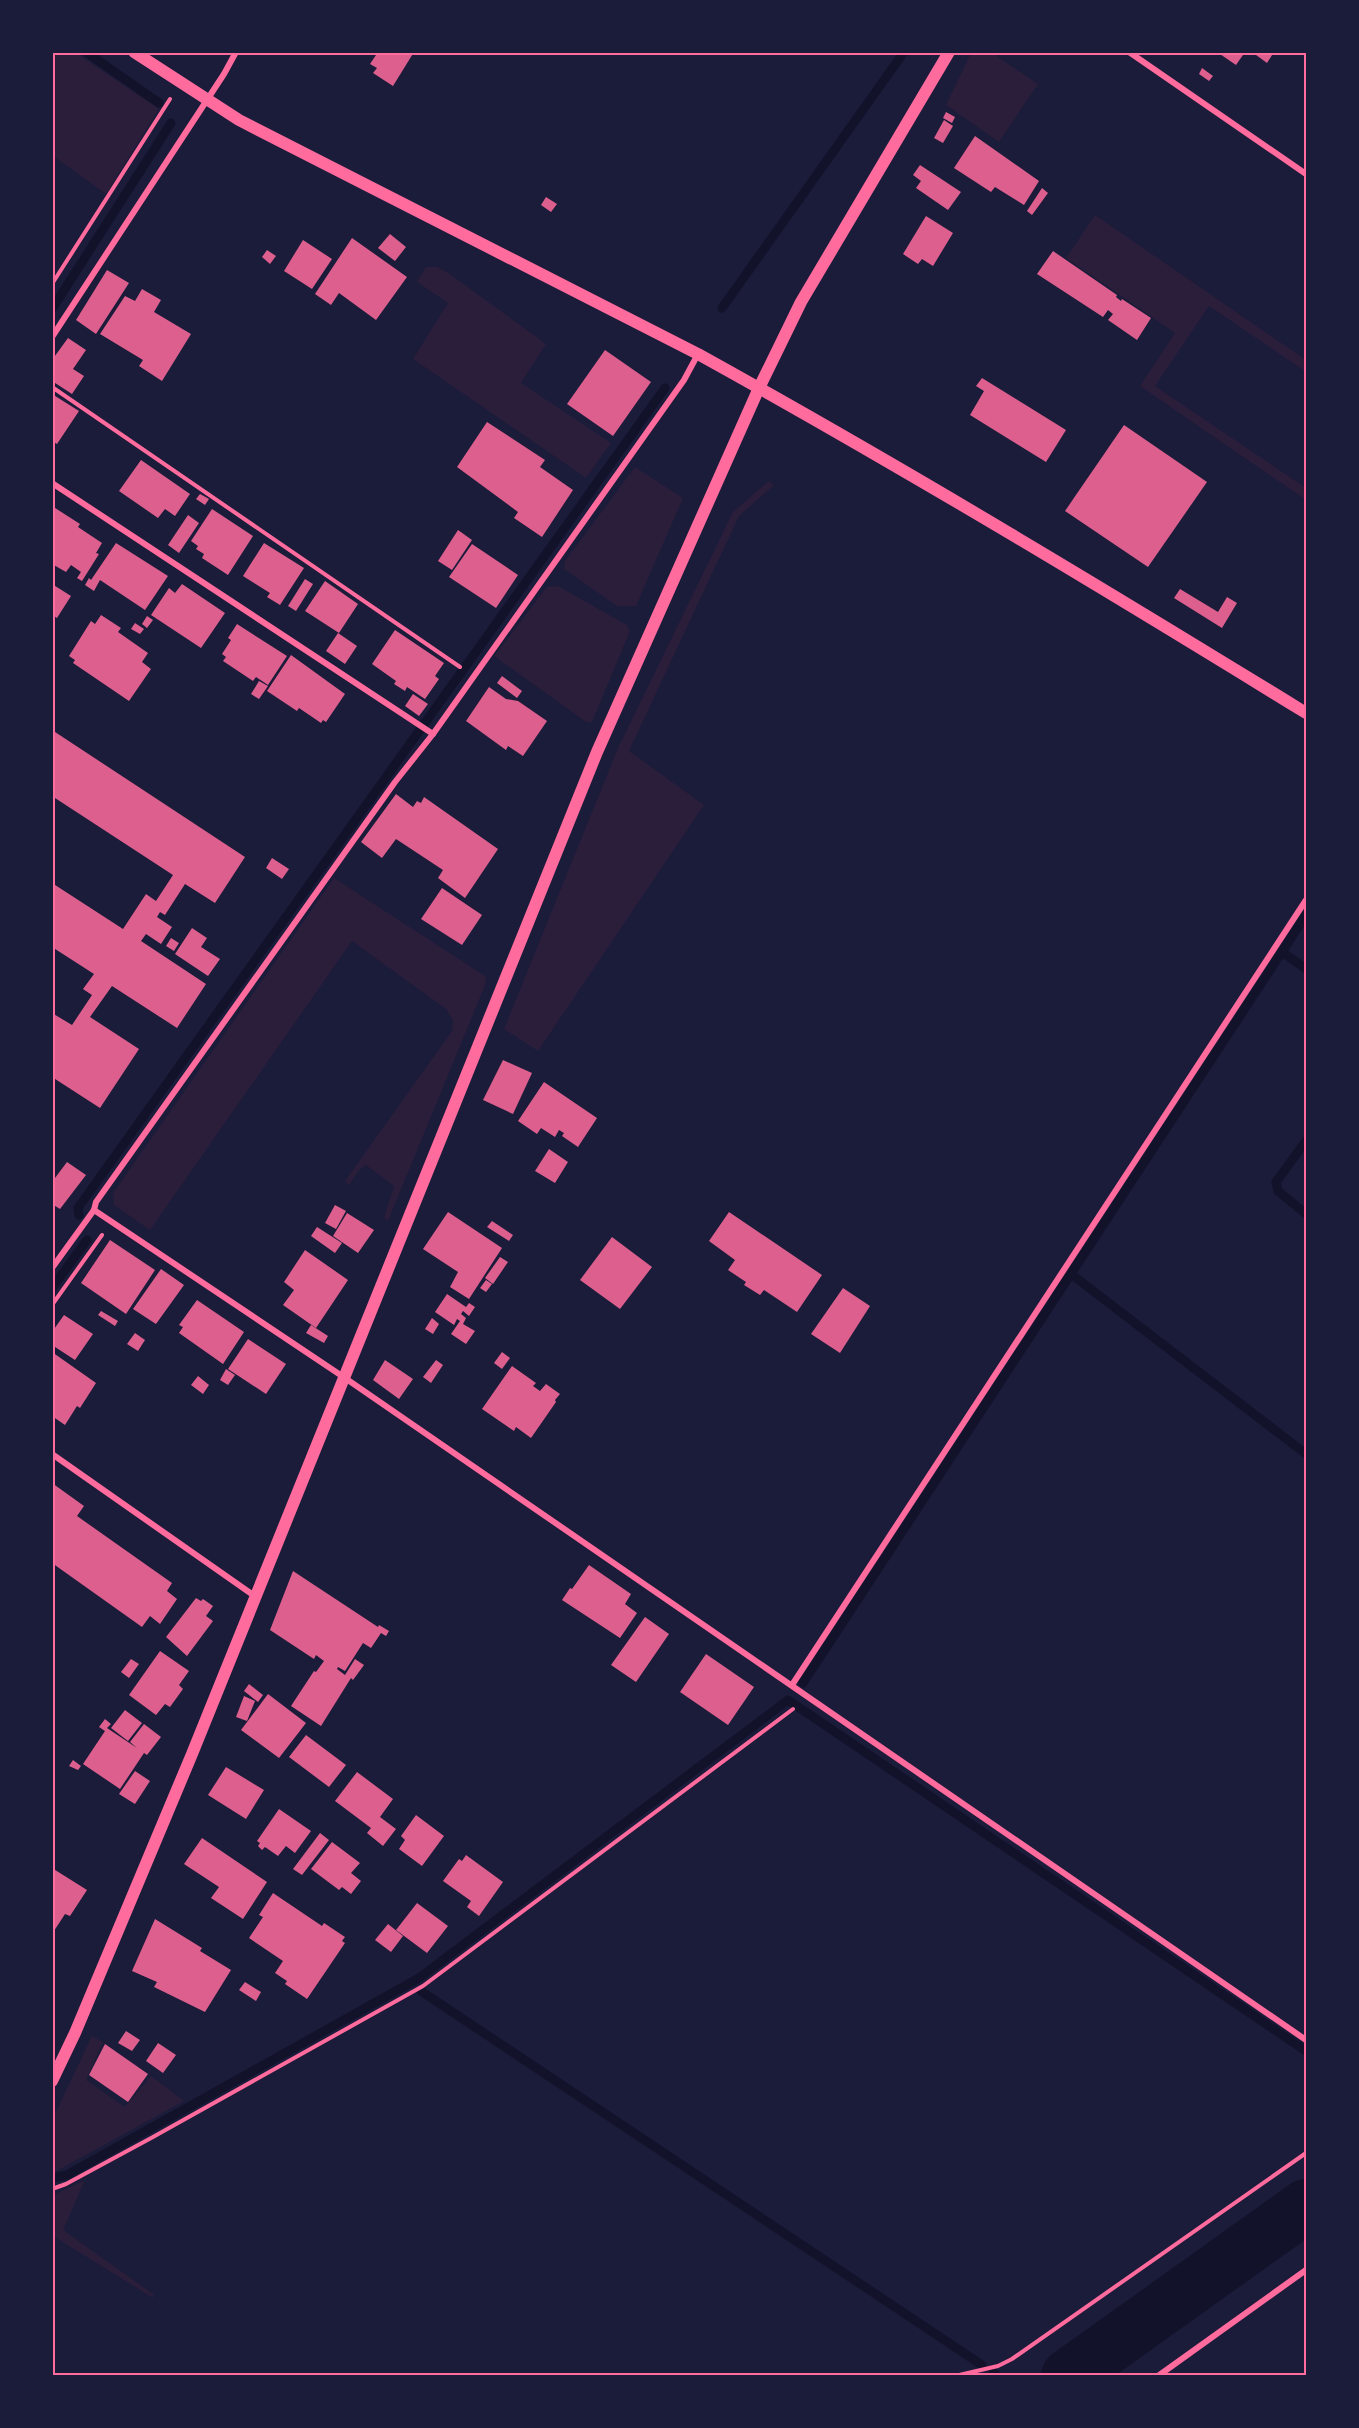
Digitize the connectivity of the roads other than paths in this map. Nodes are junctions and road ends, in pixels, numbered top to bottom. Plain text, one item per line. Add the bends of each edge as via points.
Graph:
1 (134, 52) edge
2 (236, 52) edge
3 (949, 52) edge
4 (1129, 52) edge
5 (207, 100) junction
6 (1306, 174) edge
7 (52, 337) edge
8 (698, 354) junction
9 (759, 388) junction
10 (52, 483) edge
11 (1306, 713) edge
12 (431, 732) junction
13 (1306, 900) edge
14 (94, 1210) junction
15 (52, 1268) edge
16 (345, 1378) junction
17 (52, 1454) edge
18 (256, 1597) junction
19 (792, 1685) junction
20 (1306, 2040) edge
21 (52, 2081) edge
22 (1306, 2270) edge
23 (1158, 2376) edge

1 - 5 main road
2 - 5 street
3 - 9 main road via 801,302
4 - 6 street
5 - 7 street
5 - 8 main road via 323,165
8 - 9 main road
8 - 12 street via 684,380
9 - 11 main road via 1094,582
9 - 16 main road via 597,752
10 - 12 street
12 - 14 street
13 - 19 street
14 - 15 street
14 - 16 street
16 - 18 main road
16 - 19 street
17 - 18 street
18 - 21 main road
19 - 20 street
22 - 23 street

